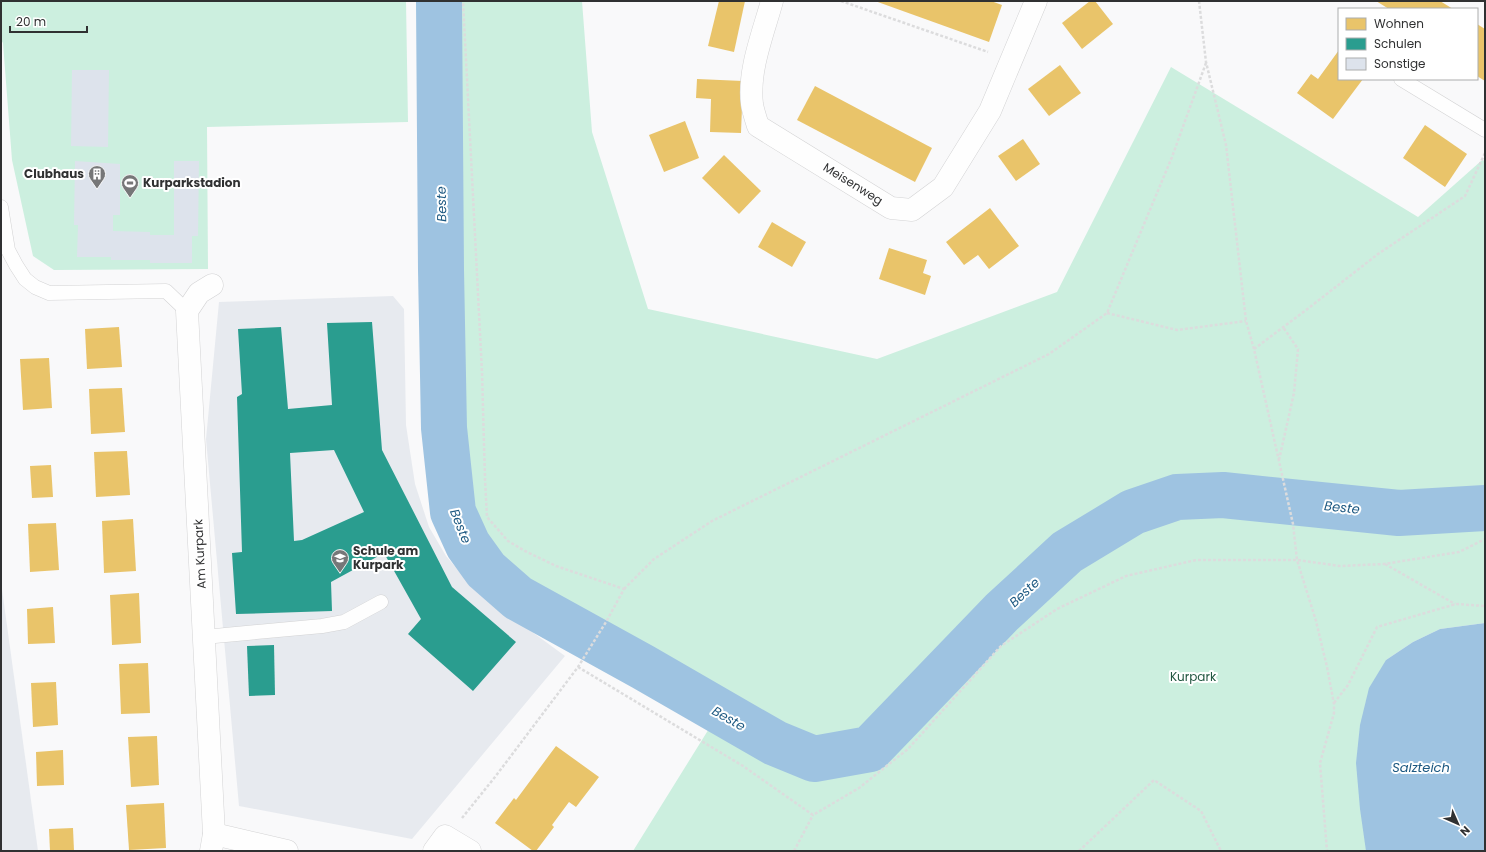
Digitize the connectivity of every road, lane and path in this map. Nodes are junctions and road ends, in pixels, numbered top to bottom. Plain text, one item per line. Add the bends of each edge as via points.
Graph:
1 (463, 1) edge
2 (772, 1) edge
3 (841, 1) edge
4 (1036, 1) edge
5 (1199, 1) edge
6 (1012, 60) junction
7 (1206, 62) junction
8 (1404, 80) edge
9 (1485, 130) edge
10 (1485, 153) edge
11 (1, 207) edge
12 (212, 285) dead end
13 (187, 311) junction
14 (1107, 313) junction
15 (1246, 321) junction
16 (1283, 327) junction
17 (1254, 349) junction
18 (1279, 463) junction
19 (1485, 540) edge
20 (1297, 560) junction
21 (1384, 564) junction
22 (624, 589) junction
23 (381, 602) dead end
24 (1456, 604) junction
25 (1485, 606) edge
26 (204, 637) junction
27 (578, 667) junction
28 (1334, 704) junction
29 (813, 815) junction
30 (212, 842) edge
31 (440, 844) edge
32 (286, 851) edge
33 (470, 851) edge
34 (794, 851) edge
35 (1079, 851) edge
36 (1221, 851) edge
37 (1328, 851) edge

1 - 22 path via 487,516 508,542 556,566
2 - 6 street, Meisenweg via 752,81 752,105 758,126 890,208 912,210 943,187 990,111
3 - 6 path
4 - 6 street, Meisenweg
5 - 7 path
7 - 14 path via 1172,158
7 - 15 path via 1226,144
8 - 9 lane
10 - 16 path via 1465,196 1378,254
11 - 13 lane via 8,250 25,279 35,287 49,293 166,292
12 - 13 street via 199,293
13 - 26 street, Am Kurpark
14 - 15 path via 1177,330
14 - 22 path via 1049,354 712,521 654,559
15 - 17 path
16 - 17 path
16 - 18 path via 1298,349 1294,393
17 - 18 path
18 - 20 path via 1293,524
19 - 21 path via 1459,552
20 - 21 path via 1340,566
20 - 28 path via 1316,621
20 - 29 path via 1196,560 1126,576 1057,609 1001,646 908,749 859,788
21 - 24 path
22 - 27 path
23 - 26 lane via 344,622
24 - 25 path
24 - 28 path via 1377,627 1348,685
26 - 30 street, Am Kurpark
27 - 29 path via 743,766
27 - 31 path via 495,778
28 - 37 path via 1334,713 1320,763
29 - 34 path
30 - 32 street, Am Kurpark
31 - 33 street
35 - 36 path via 1154,780 1201,811

